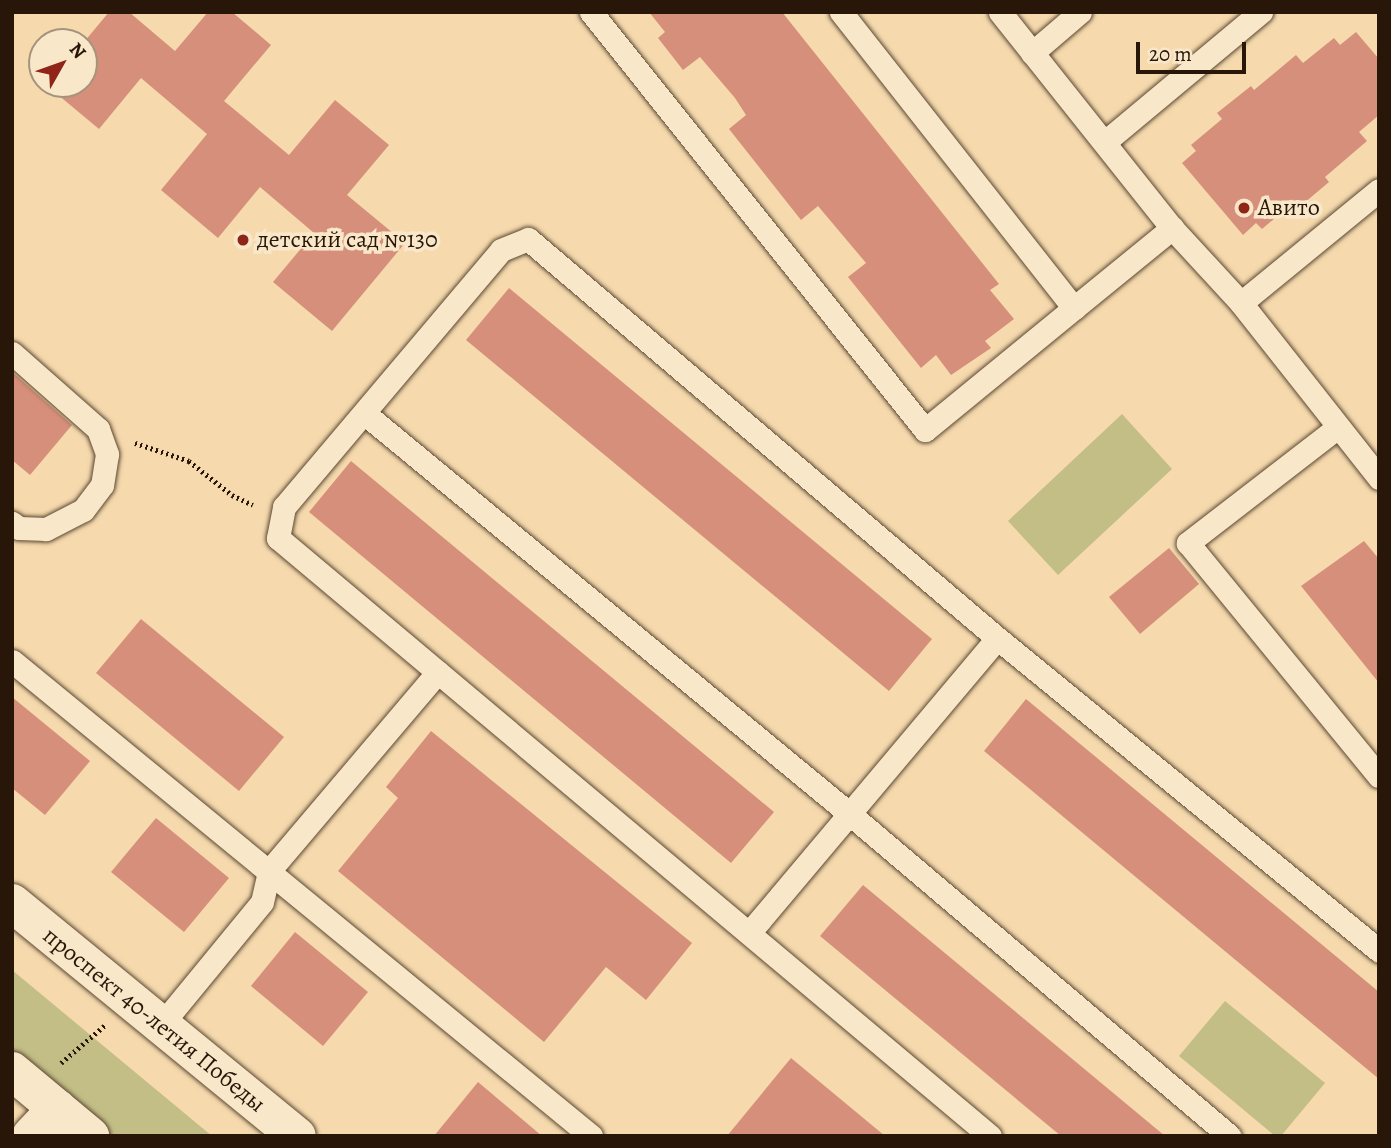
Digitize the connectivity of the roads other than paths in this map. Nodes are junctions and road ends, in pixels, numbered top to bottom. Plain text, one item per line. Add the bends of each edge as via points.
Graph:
1 (591, 12) edge
2 (841, 12) edge
3 (1000, 12) edge
4 (1080, 12) edge
5 (1261, 12) edge
6 (1032, 53) junction
7 (1106, 141) junction
8 (1375, 202) edge
9 (1172, 228) junction
10 (1241, 303) junction
11 (1074, 308) junction
12 (12, 353) edge
13 (364, 413) junction
14 (1338, 427) junction
15 (1379, 478) edge
16 (12, 523) edge
17 (997, 638) junction
18 (12, 661) edge
19 (438, 672) junction
20 (1379, 776) edge
21 (850, 815) junction
22 (269, 871) junction
23 (12, 904) edge
24 (750, 933) junction
25 (1379, 951) edge
26 (147, 1014) junction
27 (34, 1089) edge
28 (31, 1136) edge
29 (90, 1136) edge
30 (296, 1136) edge
31 (591, 1136) edge
32 (990, 1136) edge
33 (1229, 1136) edge

1 - 11 lane via 925,430
2 - 11 lane
3 - 6 lane
4 - 6 lane
5 - 7 lane
6 - 7 lane
7 - 9 lane
8 - 10 lane
9 - 10 lane
9 - 11 lane
10 - 14 lane
12 - 16 lane via 100,436 107,454 102,485 83,510 46,529 19,528
13 - 17 lane via 501,250 528,239
13 - 19 lane via 284,507 278,538
13 - 21 lane
14 - 15 lane
14 - 20 lane via 1188,543
17 - 21 lane
17 - 25 lane
18 - 22 lane
19 - 22 lane
19 - 24 lane
21 - 24 lane
21 - 33 lane
22 - 26 lane via 262,902
22 - 31 lane
23 - 26 main road, проспект 40-летия Победы
24 - 32 lane
26 - 30 main road, проспект 40-летия Победы
27 - 28 main road
27 - 29 main road

